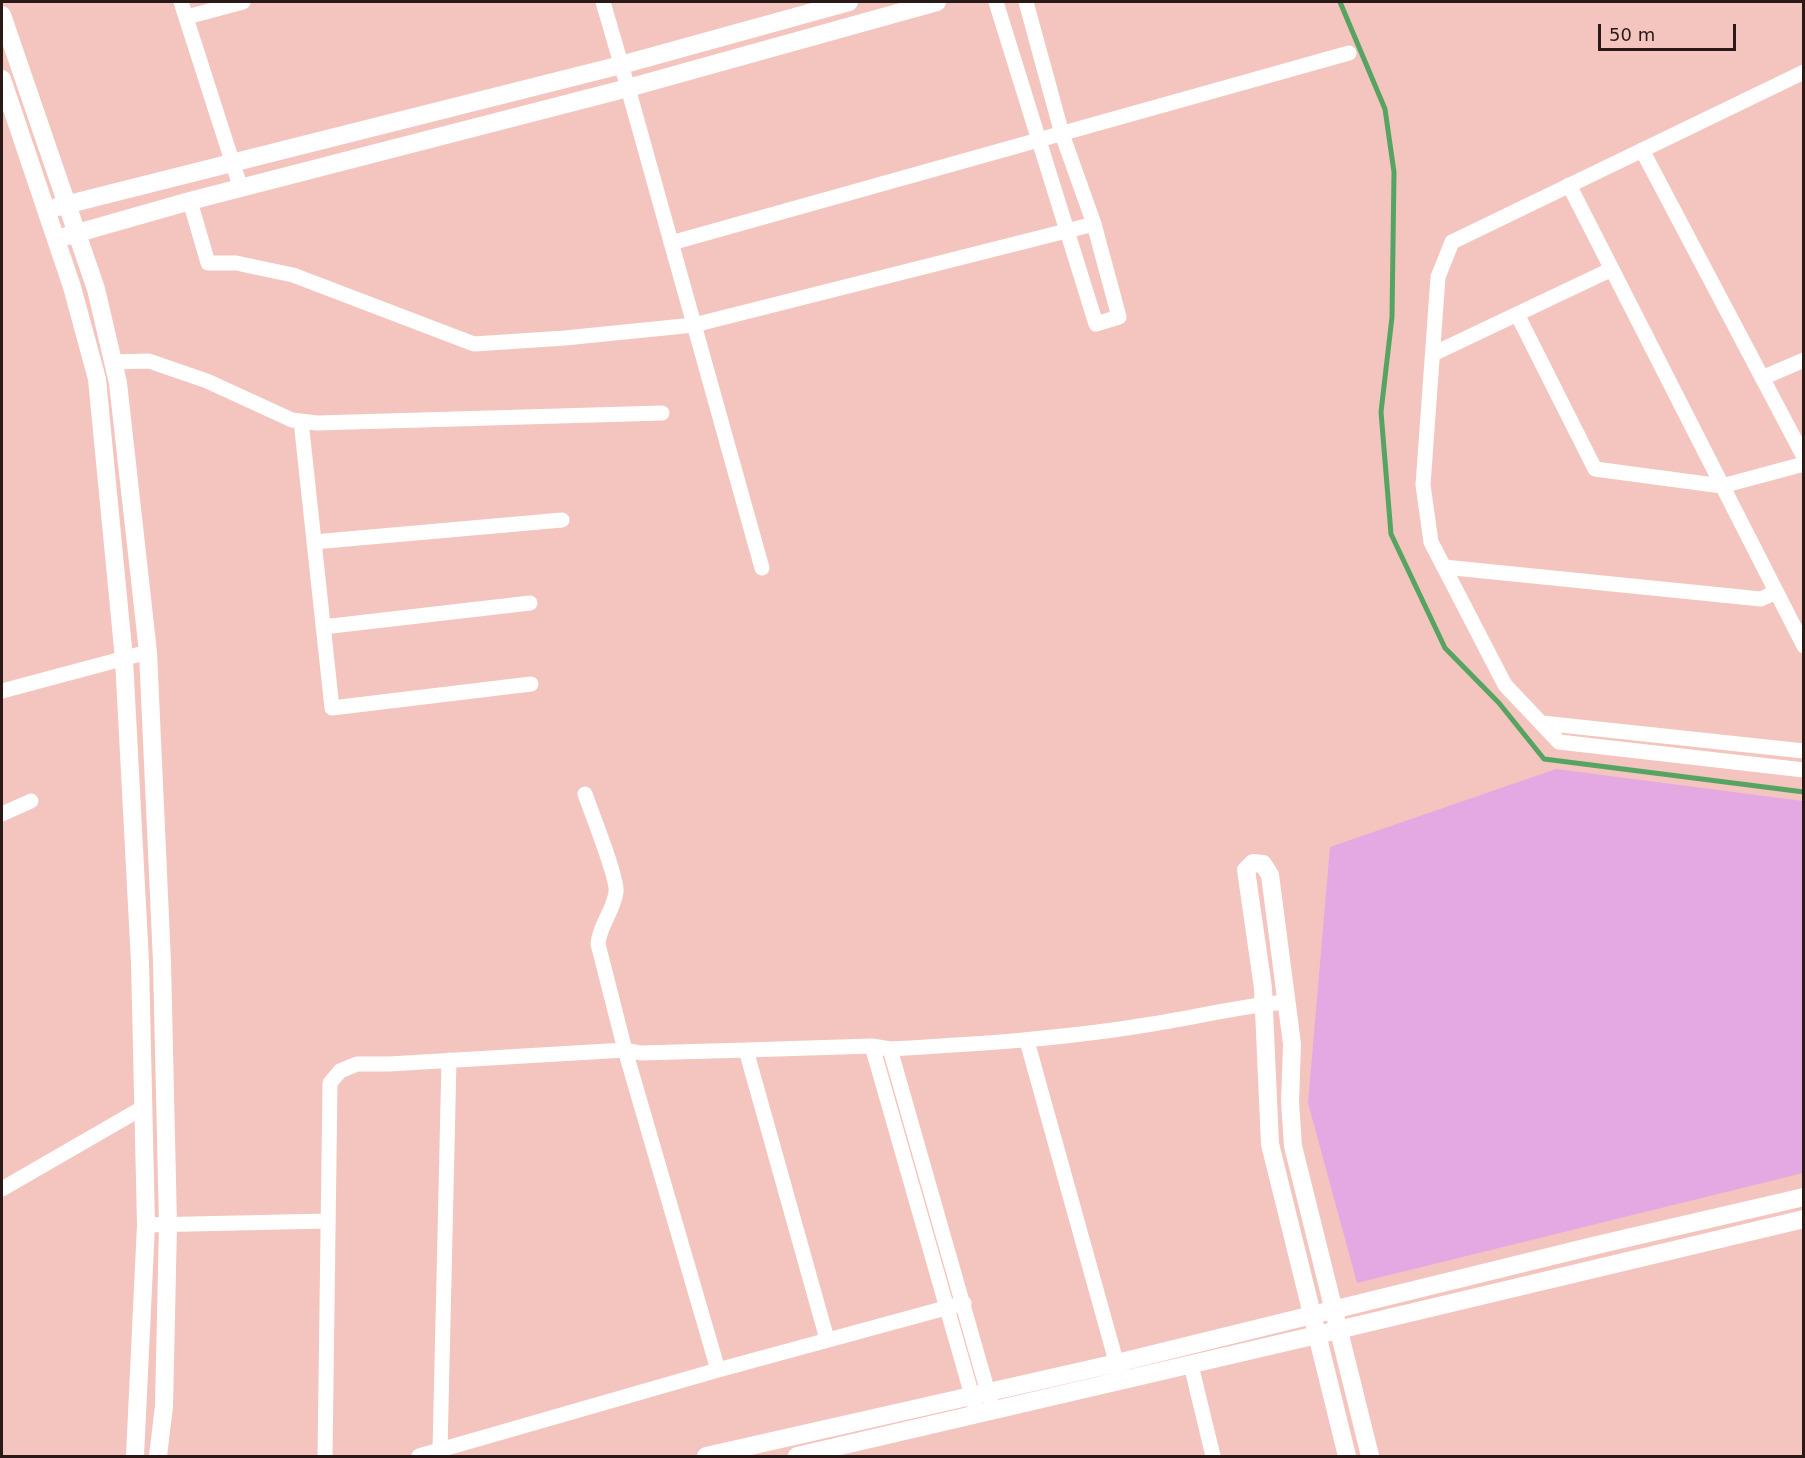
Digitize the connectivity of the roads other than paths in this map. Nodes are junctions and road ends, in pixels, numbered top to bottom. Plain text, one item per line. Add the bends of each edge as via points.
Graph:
1 (181, 2) edge
2 (243, 2) edge
3 (603, 2) edge
4 (849, 2) edge
5 (937, 2) edge
6 (996, 2) edge
7 (1026, 2) edge
8 (2, 15) edge
9 (187, 17) junction
10 (1349, 53) dead end
11 (621, 65) junction
12 (1803, 72) edge
13 (2, 79) edge
14 (628, 88) junction
15 (6, 109) edge
16 (1062, 134) junction
17 (1038, 140) junction
18 (1642, 150) junction
19 (233, 164) junction
20 (1569, 185) junction
21 (241, 189) junction
22 (190, 201) junction
23 (67, 204) junction
24 (46, 211) junction
25 (1094, 224) junction
26 (1067, 231) junction
27 (77, 232) junction
28 (56, 239) junction
29 (671, 243) junction
30 (1612, 269) junction
31 (1517, 314) junction
32 (694, 325) junction
33 (1433, 354) junction
34 (1803, 360) edge
35 (113, 362) junction
36 (1762, 378) junction
37 (662, 413) dead end
38 (301, 421) junction
39 (1803, 457) edge
40 (1803, 464) edge
41 (1722, 486) junction
42 (562, 520) dead end
43 (314, 542) junction
44 (1444, 567) junction
45 (762, 568) dead end
46 (1776, 592) junction
47 (530, 603) dead end
48 (323, 627) junction
49 (1803, 646) edge
50 (148, 652) junction
51 (124, 659) junction
52 (531, 684) dead end
53 (2, 691) edge
54 (1542, 723) junction
55 (1803, 750) edge
56 (1803, 770) edge
57 (585, 794) dead end
58 (31, 801) dead end
59 (2, 814) edge
60 (162, 962) junction
61 (140, 963) junction
62 (1286, 1002) junction
63 (1263, 1004) junction
64 (1027, 1041) junction
65 (872, 1046) junction
66 (891, 1048) junction
67 (625, 1050) junction
68 (746, 1050) junction
69 (448, 1060) junction
70 (144, 1107) junction
71 (2, 1189) edge
72 (1803, 1197) edge
73 (1803, 1219) edge
74 (328, 1221) junction
75 (146, 1225) junction
76 (168, 1225) junction
77 (964, 1303) junction
78 (946, 1308) junction
79 (1334, 1310) junction
80 (1312, 1315) junction
81 (1339, 1330) junction
82 (1317, 1335) junction
83 (826, 1340) junction
84 (1117, 1363) junction
85 (1191, 1365) junction
86 (718, 1370) junction
87 (1121, 1381) junction
88 (980, 1395) junction
89 (985, 1413) junction
90 (440, 1451) junction
91 (135, 1456) edge
92 (158, 1456) edge
93 (325, 1456) edge
94 (419, 1456) edge
95 (706, 1456) edge
96 (797, 1456) edge
97 (1213, 1456) edge
98 (1347, 1456) edge
99 (1370, 1456) edge

1 - 9 street
2 - 9 street
3 - 11 street
4 - 11 street
5 - 14 street
6 - 17 street
7 - 16 street
8 - 23 street
9 - 19 street
10 - 16 street
11 - 14 street
11 - 19 street
12 - 18 street
13 - 15 street
14 - 21 street
14 - 29 street
15 - 24 street
16 - 17 street
16 - 25 street
17 - 26 street
17 - 29 street
18 - 20 street
18 - 36 street
19 - 21 street
19 - 23 street
20 - 30 street
20 - 33 street via 1452,242 1438,277
21 - 22 street
22 - 27 street
22 - 32 street via 208,263 236,262 293,275 474,344
23 - 24 street
23 - 27 street
24 - 28 street
25 - 26 street
25 - 26 street via 1119,317 1096,324
26 - 32 street
27 - 28 street
27 - 35 street via 96,289
28 - 51 street via 97,379
29 - 32 street
30 - 31 street
30 - 41 street
31 - 33 street
31 - 41 street via 1595,469
32 - 45 street
33 - 44 street via 1424,485 1431,542
34 - 36 street
35 - 38 street via 149,362 207,381
35 - 50 street
36 - 39 street
37 - 38 street
38 - 43 street
40 - 41 street
41 - 46 street
42 - 43 street
43 - 48 street
44 - 46 street via 1761,599
44 - 54 street via 1505,685
46 - 49 street
47 - 48 street
48 - 52 street via 332,708
50 - 51 street
50 - 60 street
51 - 53 street
51 - 61 street
54 - 55 street
54 - 56 street via 1559,742
57 - 67 street via 617,889 598,944
58 - 59 street
60 - 61 street
60 - 76 street
61 - 70 street
62 - 63 street
62 - 63 street via 1270,875 1263,864 1253,863 1246,870
62 - 79 street via 1292,1044 1292,1138
63 - 64 street via 1145,1026
63 - 80 street via 1270,1144
64 - 66 street
64 - 84 street
65 - 66 street
65 - 68 street
65 - 78 street
66 - 77 street
67 - 68 street
67 - 69 street
67 - 86 street
68 - 83 street
69 - 74 street via 357,1064 340,1071 330,1083
69 - 90 street
70 - 71 street
70 - 75 street
72 - 79 street
73 - 81 street
74 - 76 street
74 - 93 street
75 - 76 street
75 - 91 street
76 - 92 street via 164,1406
77 - 78 street
77 - 88 street
78 - 83 street
78 - 88 street
79 - 80 street
79 - 81 street
80 - 82 street
80 - 84 street
81 - 82 street
81 - 99 street
82 - 85 street
82 - 98 street
83 - 86 street
84 - 87 street
84 - 88 street
85 - 87 street
85 - 97 street
86 - 90 street
87 - 89 street
88 - 89 street
88 - 95 street
89 - 96 street
90 - 94 street

